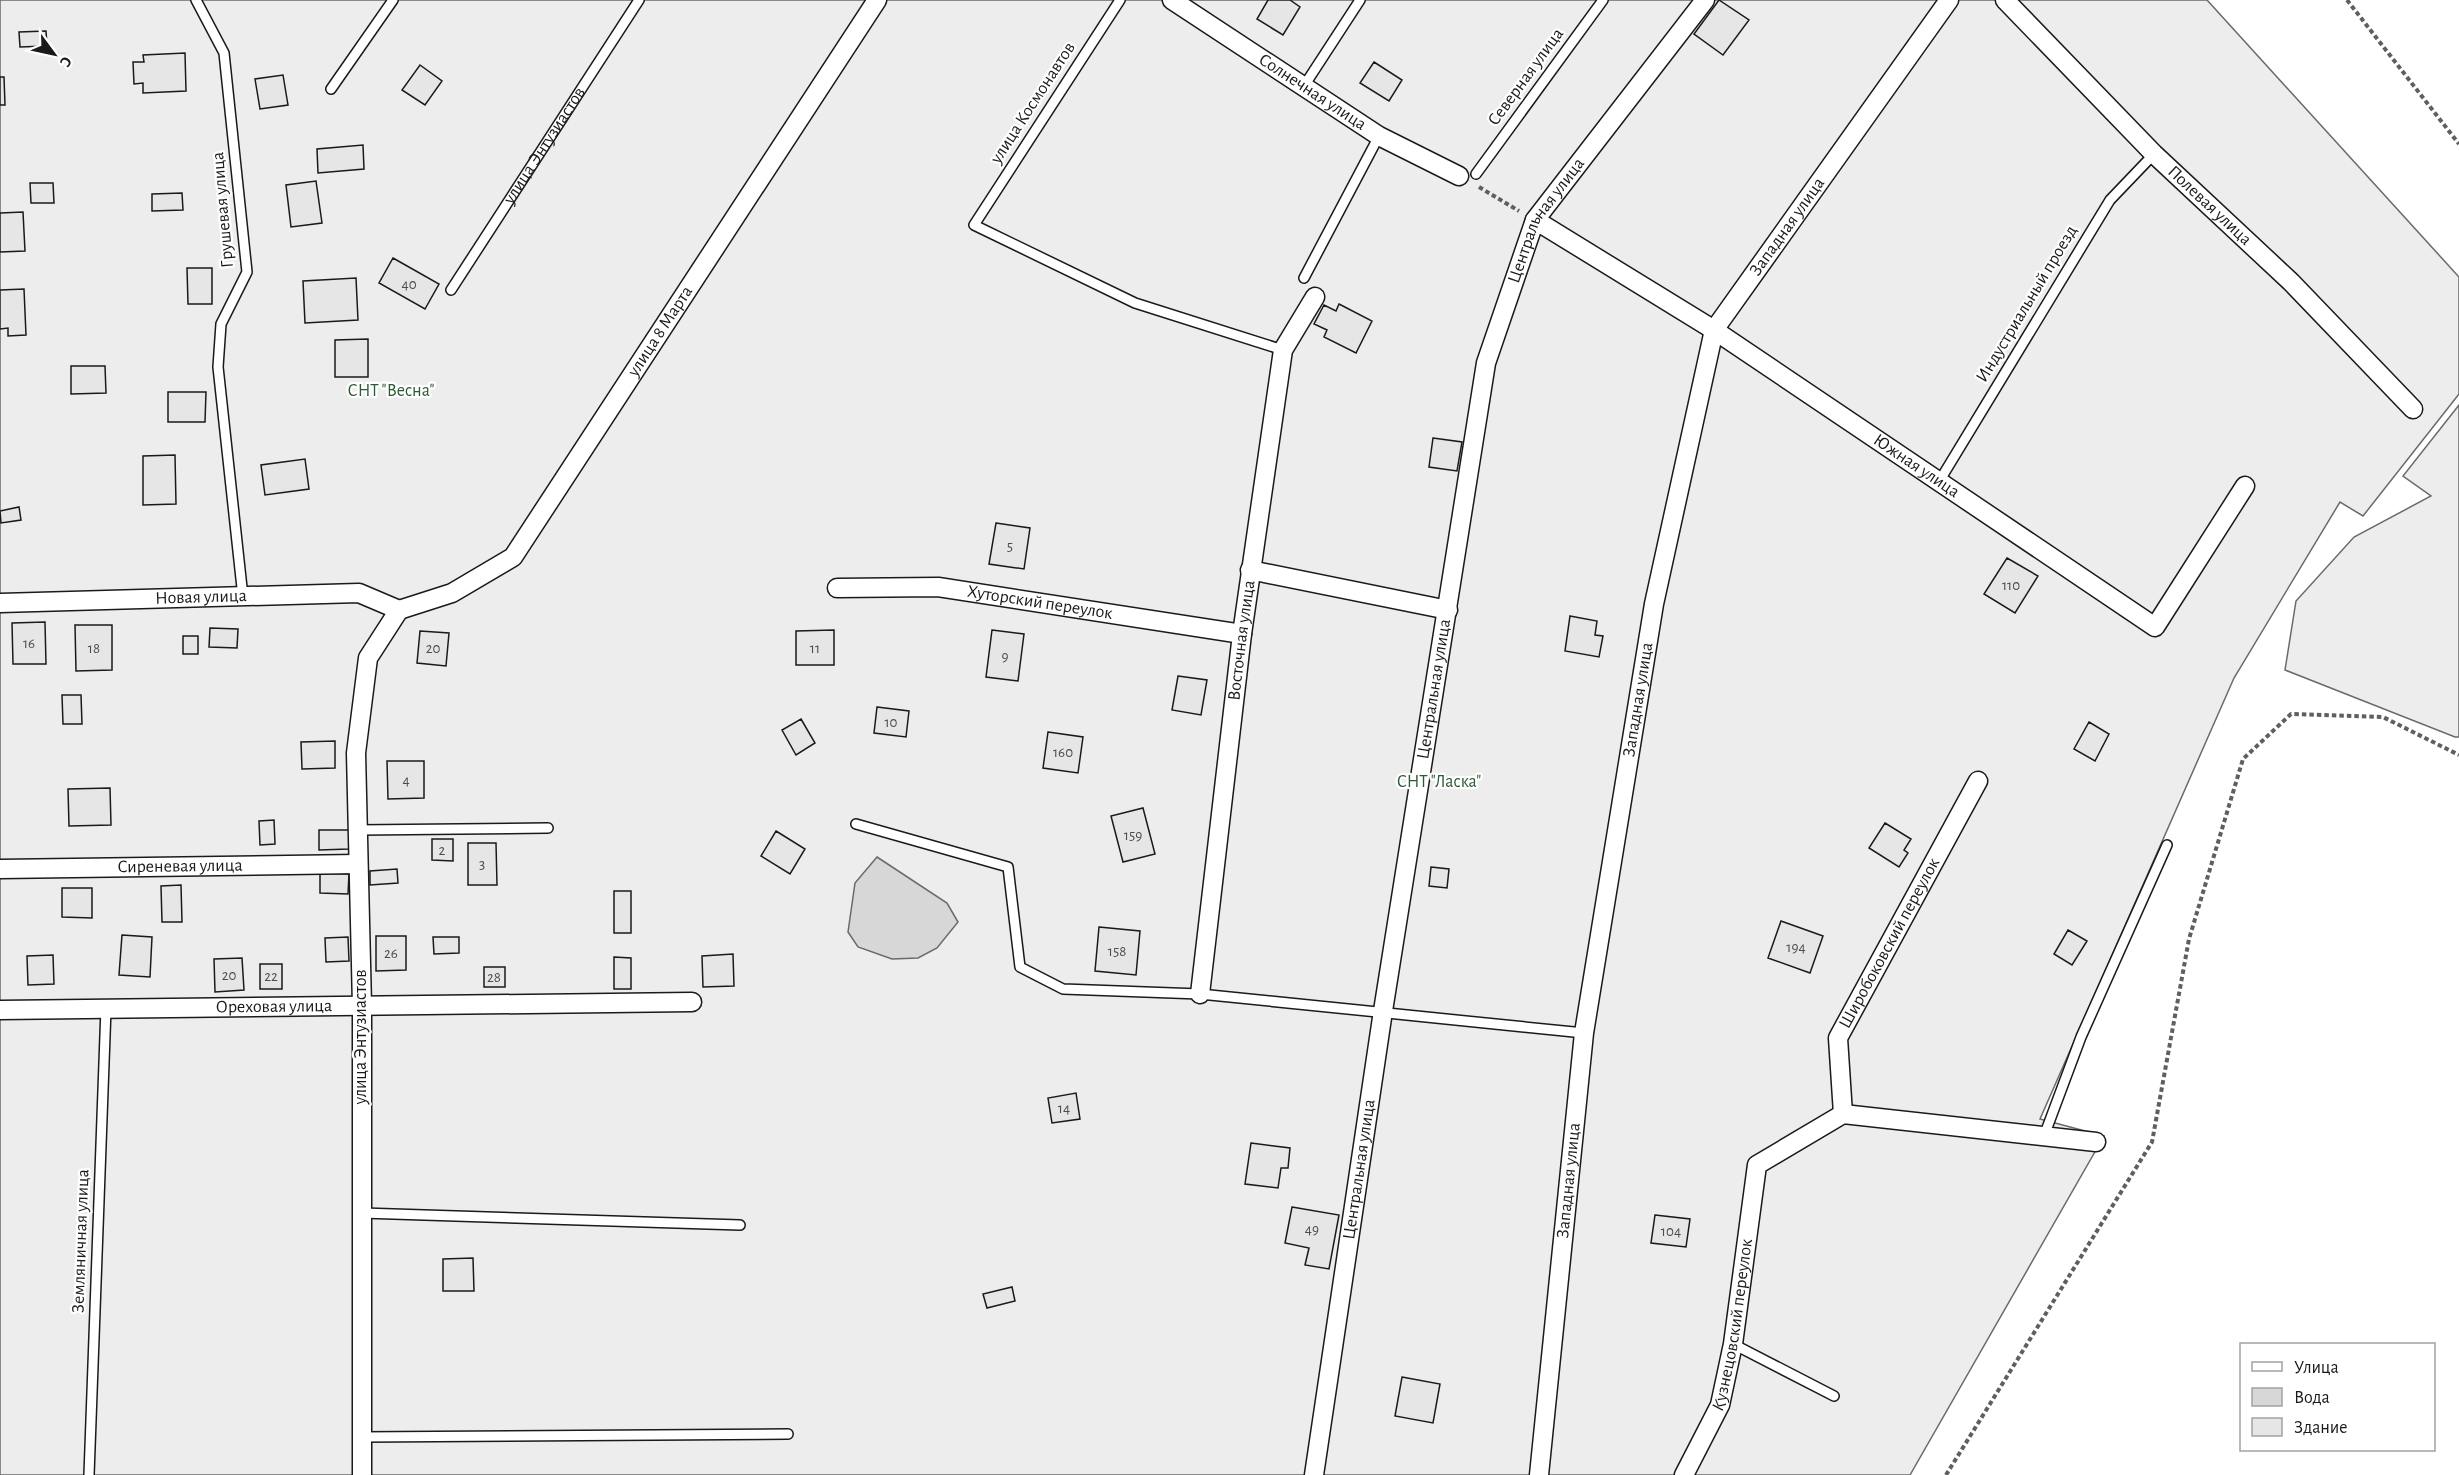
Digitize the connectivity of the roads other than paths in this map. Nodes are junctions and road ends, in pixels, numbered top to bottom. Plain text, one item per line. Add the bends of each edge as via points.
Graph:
1 (196, 0) edge
2 (393, 0) edge
3 (639, 0) edge
4 (877, 0) edge
5 (1120, 0) edge
6 (1172, 0) edge
7 (1360, 0) edge
8 (1603, 0) edge
9 (1705, 0) edge
10 (1949, 0) edge
11 (2005, 0) edge
12 (1304, 86) junction
13 (331, 89) dead end
14 (1379, 136) junction
15 (2154, 154) junction
16 (1468, 175) joint
17 (1535, 220) junction
18 (1304, 278) dead end
19 (451, 290) dead end
20 (1315, 297) dead end
21 (1714, 330) junction
22 (1283, 350) junction
23 (2413, 409) dead end
24 (1940, 480) junction
25 (2245, 486) dead end
26 (1250, 570) junction
27 (837, 588) dead end
28 (243, 597) junction
29 (0, 603) edge
30 (399, 610) junction
31 (1448, 610) junction
32 (1242, 634) junction
33 (1978, 781) dead end
34 (856, 824) dead end
35 (548, 828) dead end
36 (358, 830) junction
37 (2167, 845) dead end
38 (358, 864) junction
39 (0, 868) edge
40 (1200, 994) junction
41 (692, 1002) dead end
42 (362, 1006) junction
43 (106, 1008) junction
44 (0, 1010) edge
45 (1383, 1011) junction
46 (1584, 1033) junction
47 (1842, 1114) junction
48 (2044, 1136) junction
49 (2096, 1142) dead end
50 (362, 1213) junction
51 (740, 1225) dead end
52 (1733, 1344) junction
53 (1834, 1396) dead end
54 (788, 1434) dead end
55 (362, 1437) junction
56 (89, 1475) edge
57 (362, 1475) edge
58 (1314, 1475) edge
59 (1539, 1475) edge
60 (1684, 1475) edge

1 - 28 lane, Грушевая улица via 224,54 247,272 221,324 218,367
2 - 13 lane
3 - 19 lane, улица Энтузиастов
4 - 30 street, улица 8 Марта via 513,556 452,593
5 - 22 lane, улица Космонавтов via 974,225 1135,303
6 - 12 street, Солнечная улица
7 - 12 lane
8 - 16 lane, Северная улица
9 - 17 street, Центральная улица
10 - 21 street, Западная улица
11 - 15 street, Полевая улица
12 - 14 street, Солнечная улица
14 - 16 street, Солнечная улица
14 - 18 lane
15 - 23 street, Полевая улица via 2291,282
15 - 24 lane, Индустриальный проезд via 2110,200
17 - 21 street, Южная улица
17 - 31 street, Центральная улица via 1486,363
20 - 22 street, Восточная улица
21 - 24 street, Южная улица
21 - 46 street, Западная улица via 1654,604
22 - 26 street, Восточная улица
24 - 25 street, Южная улица via 2155,627
26 - 31 street
26 - 32 street, Восточная улица
27 - 32 street, Хуторский переулок via 938,587
28 - 29 street, Новая улица
28 - 30 street, Новая улица via 359,593
30 - 36 street, улица Энтузиастов via 368,658 356,753
31 - 45 street, Центральная улица
32 - 40 street, Восточная улица
33 - 47 street, Широбоковский переулок via 1838,1038
34 - 40 lane via 1008,867 1020,967 1063,989
35 - 36 lane
36 - 38 street, улица Энтузиастов
37 - 48 lane via 2080,1037
38 - 39 street, Сиреневая улица
38 - 42 street, улица Энтузиастов
40 - 45 lane
41 - 42 street, Ореховая улица
42 - 43 street, Ореховая улица
42 - 50 street, улица Энтузиастов
43 - 44 street, Ореховая улица
43 - 56 lane, Земляничная улица
45 - 46 lane
45 - 58 street, Центральная улица
46 - 59 street, Западная улица
47 - 48 street
47 - 52 street, Кузнецовский переулок via 1757,1165
48 - 49 street
50 - 51 lane
50 - 55 street, улица Энтузиастов
52 - 53 lane
52 - 60 street, Кузнецовский переулок via 1720,1404
54 - 55 lane
55 - 57 street, улица Энтузиастов

